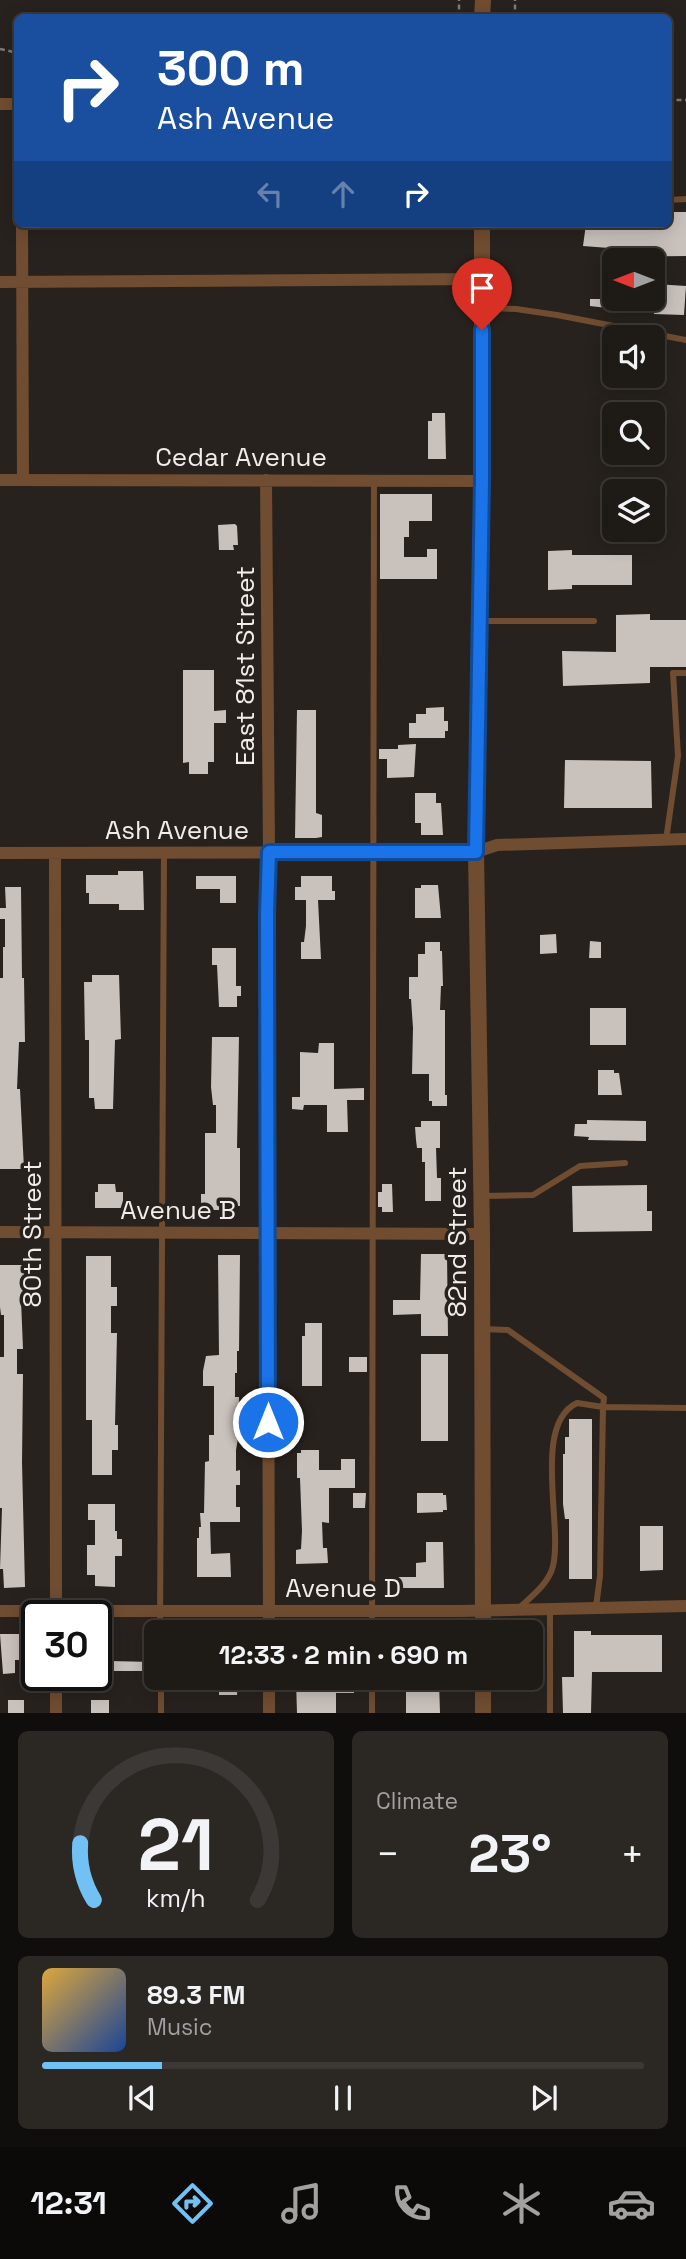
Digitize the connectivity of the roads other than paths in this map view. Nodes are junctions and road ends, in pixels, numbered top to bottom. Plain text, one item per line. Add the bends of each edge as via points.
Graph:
1 (22, 228) edge
2 (482, 228) edge
3 (482, 279) junction
4 (0, 282) edge
5 (22, 283) junction
6 (482, 308) junction
7 (686, 340) edge
8 (0, 480) edge
9 (23, 480) junction
10 (266, 480) junction
11 (374, 480) junction
12 (482, 481) junction
13 (480, 621) junction
14 (594, 621) dead end
15 (686, 673) edge
16 (676, 731) junction
17 (686, 731) edge
18 (686, 839) edge
19 (666, 840) junction
20 (269, 852) junction
21 (373, 852) junction
22 (476, 852) junction
23 (0, 853) edge
24 (55, 853) junction
25 (164, 853) junction
26 (625, 1163) dead end
27 (481, 1196) junction
28 (0, 1232) edge
29 (55, 1232) junction
30 (161, 1233) junction
31 (268, 1233) junction
32 (373, 1233) junction
33 (482, 1234) junction
34 (482, 1329) junction
35 (603, 1407) junction
36 (686, 1408) edge
37 (56, 1600) edge
38 (596, 1606) junction
39 (686, 1606) edge
40 (550, 1608) junction
41 (518, 1609) junction
42 (269, 1610) junction
43 (373, 1610) junction
44 (483, 1610) junction
45 (0, 1611) edge
46 (160, 1611) junction
47 (21, 1612) edge
48 (112, 1612) edge
49 (160, 1620) edge
50 (269, 1620) edge
51 (373, 1620) edge
52 (483, 1620) edge
53 (160, 1690) edge
54 (269, 1690) edge
55 (372, 1690) edge
56 (483, 1690) edge
57 (56, 1691) edge
58 (56, 1713) edge
59 (161, 1713) edge
60 (269, 1713) edge
61 (372, 1713) edge
62 (483, 1713) edge
63 (550, 1713) edge

1 - 5 street
2 - 3 street, 82nd Street
3 - 5 street
3 - 6 street, 82nd Street
4 - 5 street
5 - 9 street
6 - 7 lane via 556,315
6 - 12 street, 82nd Street
8 - 9 street, Cedar Avenue
9 - 10 street, Cedar Avenue
10 - 11 street, Cedar Avenue
10 - 20 street, East 81st Street
11 - 12 street, Cedar Avenue
11 - 21 lane
12 - 13 street, 82nd Street
13 - 14 lane
13 - 22 street, 82nd Street
15 - 16 lane via 673,673
16 - 17 lane
16 - 19 lane via 678,755
18 - 19 street, Ash Avenue
19 - 22 street, Ash Avenue via 497,845
20 - 21 street, Ash Avenue
20 - 25 street, Ash Avenue
20 - 31 street, East 81st Street
21 - 22 street, Ash Avenue
21 - 32 lane
22 - 27 street, 82nd Street
23 - 24 street, Ash Avenue
24 - 25 street, Ash Avenue
24 - 29 street, 80th Street
25 - 30 lane
26 - 27 lane via 580,1166 533,1195
27 - 33 street, 82nd Street
28 - 29 street, Avenue B
29 - 30 street, Avenue B
29 - 37 street, 80th Street
30 - 31 street, Avenue B
30 - 46 lane
31 - 32 street, Avenue B
31 - 42 street, East 81st Street
32 - 33 street, Avenue B
32 - 43 lane
33 - 34 street, 82nd Street
34 - 35 lane via 508,1330 604,1398
34 - 44 street, 82nd Street
35 - 36 lane
35 - 38 lane
35 - 41 lane via 577,1403 563,1413 555,1429 553,1567
38 - 39 street, Avenue D
38 - 40 street, Avenue D
40 - 41 street, Avenue D
40 - 63 lane
41 - 44 street, Avenue D
42 - 43 street, Avenue D
42 - 46 street, Avenue D
42 - 50 street, East 81st Street
43 - 44 street, Avenue D
43 - 51 lane
44 - 52 street, 82nd Street
45 - 47 street, Avenue D
46 - 48 street, Avenue D
46 - 49 lane
53 - 59 lane
54 - 60 street
55 - 61 lane
56 - 62 street
57 - 58 street

